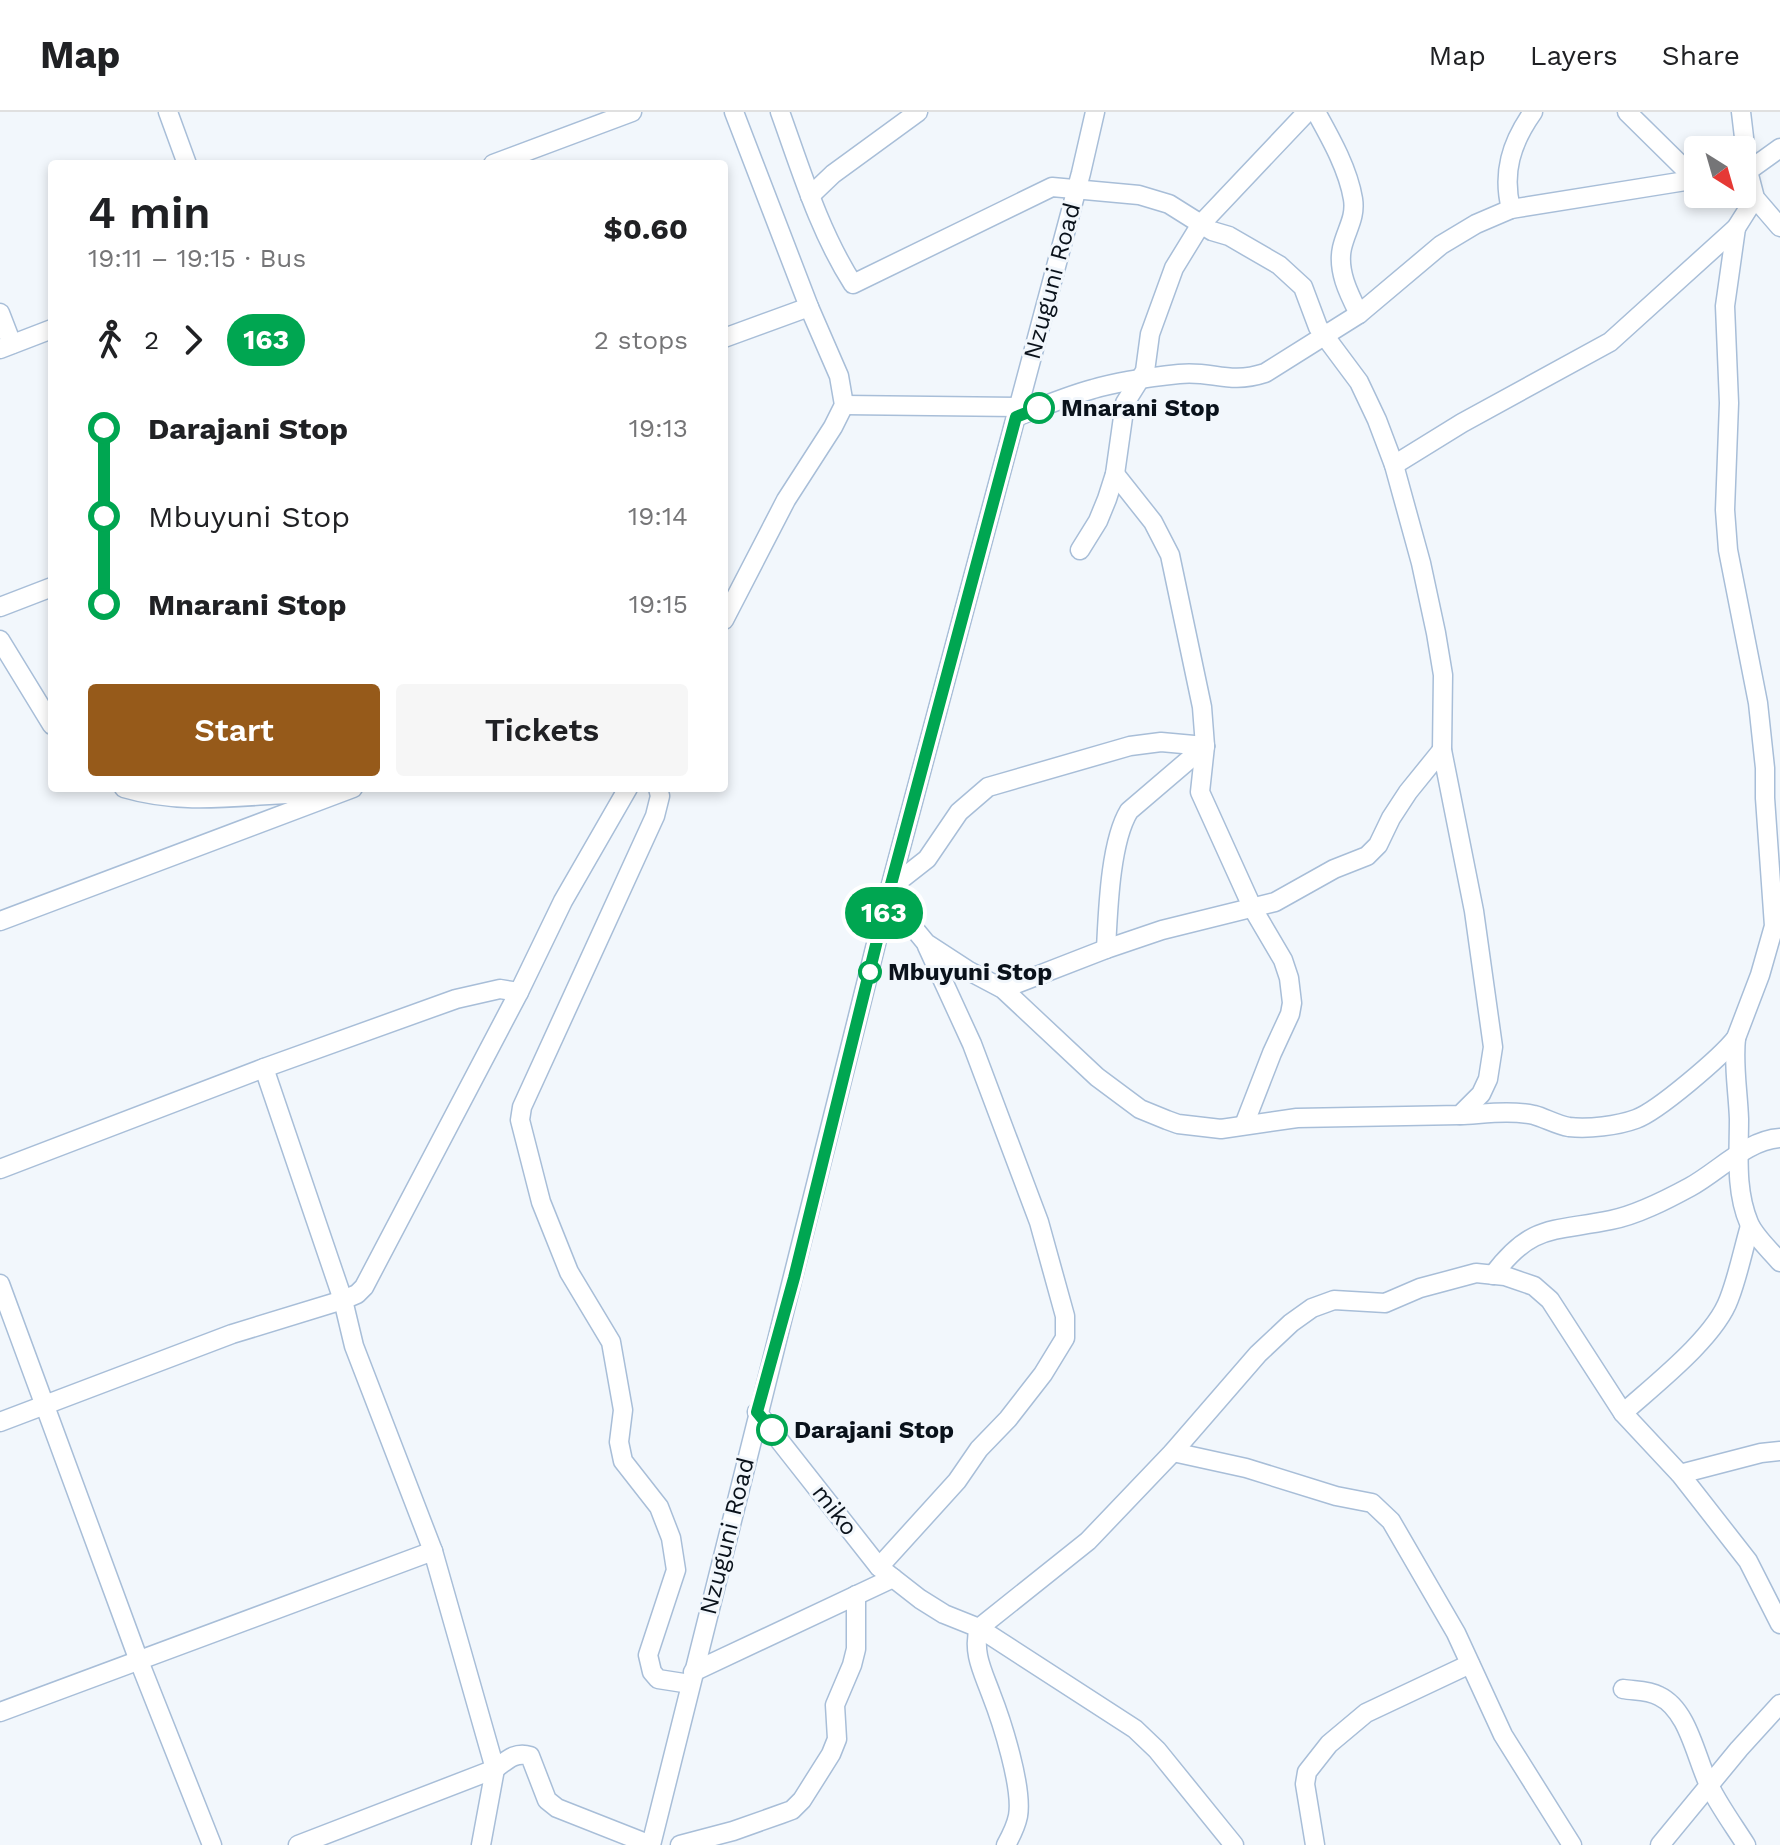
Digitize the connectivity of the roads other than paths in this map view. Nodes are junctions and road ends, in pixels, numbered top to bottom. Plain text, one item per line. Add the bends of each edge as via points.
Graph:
1 (168, 112) edge
2 (632, 112) edge
3 (734, 112) edge
4 (780, 112) edge
5 (918, 112) edge
6 (1095, 112) edge
7 (1307, 112) edge
8 (1316, 112) edge
9 (1533, 112) edge
10 (1627, 112) edge
11 (1741, 112) edge
12 (1743, 136) edge
13 (1780, 148) edge
14 (186, 160) edge
15 (504, 160) edge
16 (1756, 164) edge
17 (1684, 167) edge
18 (1684, 181) edge
19 (1076, 191) junction
20 (810, 196) junction
21 (1756, 199) edge
22 (1749, 208) edge
23 (1511, 209) junction
24 (1201, 224) junction
25 (1780, 227) edge
26 (1736, 228) junction
27 (809, 307) junction
28 (0, 313) edge
29 (1359, 314) junction
30 (48, 330) edge
31 (728, 337) edge
32 (1323, 337) junction
33 (6, 346) edge
34 (1142, 380) junction
35 (844, 405) junction
36 (1017, 412) junction
37 (1394, 465) junction
38 (1115, 474) junction
39 (1080, 550) dead end
40 (48, 589) edge
41 (0, 607) edge
42 (728, 612) edge
43 (0, 640) edge
44 (48, 718) edge
45 (1205, 746) junction
46 (1442, 750) junction
47 (141, 792) edge
48 (310, 792) edge
49 (343, 792) edge
50 (626, 792) edge
51 (659, 792) edge
52 (890, 888) junction
53 (1253, 909) junction
54 (0, 921) edge
55 (926, 943) junction
56 (1106, 949) junction
57 (1003, 989) junction
58 (519, 992) junction
59 (1736, 1038) junction
60 (264, 1068) junction
61 (1460, 1115) junction
62 (1244, 1125) junction
63 (1780, 1138) edge
64 (1737, 1157) junction
65 (0, 1169) edge
66 (1750, 1226) junction
67 (1780, 1262) edge
68 (1493, 1275) junction
69 (0, 1284) edge
70 (343, 1300) junction
71 (46, 1406) junction
72 (757, 1412) junction
73 (1623, 1413) junction
74 (0, 1422) edge
75 (1780, 1451) edge
76 (1173, 1452) junction
77 (1680, 1474) junction
78 (433, 1551) junction
79 (886, 1572) junction
80 (856, 1595) junction
81 (1780, 1624) edge
82 (979, 1628) junction
83 (139, 1661) junction
84 (1470, 1664) junction
85 (691, 1678) junction
86 (1623, 1689) dead end
87 (1780, 1704) edge
88 (0, 1712) edge
89 (495, 1769) junction
90 (1709, 1786) junction
91 (212, 1845) edge
92 (298, 1845) edge
93 (481, 1845) edge
94 (651, 1845) edge
95 (680, 1845) edge
96 (1006, 1845) edge
97 (1234, 1845) edge
98 (1315, 1845) edge
99 (1572, 1845) edge
100 (1660, 1845) edge
101 (1746, 1845) edge

1 - 14 street
2 - 15 street
3 - 27 street
4 - 20 street
5 - 20 street
6 - 19 street, Nzuguni Road
7 - 24 street
8 - 29 street via 1353,198 1342,271
9 - 23 street via 1509,159 1506,188
10 - 17 street
11 - 12 street
13 - 16 street
18 - 23 street
19 - 20 street via 1052,187 853,284
19 - 24 street via 1153,198
19 - 36 street, Nzuguni Road
21 - 25 street
22 - 26 street
23 - 29 street via 1441,245
24 - 32 street via 1245,244 1292,275 1303,287
24 - 34 street via 1166,288
26 - 37 street via 1610,342
26 - 59 street via 1725,306 1725,510 1758,703 1774,926
27 - 31 street
27 - 35 street via 839,376
28 - 33 street
29 - 32 street
30 - 33 street
32 - 34 street via 1248,378 1183,373
32 - 37 street via 1359,382
34 - 36 street
34 - 38 street via 1125,403
35 - 36 street
35 - 42 street via 786,500
36 - 52 street, Nzuguni Road
37 - 46 street via 1436,633 1443,675
38 - 39 street via 1098,521
38 - 45 street via 1153,522 1170,555 1202,707
40 - 41 street
43 - 44 street
45 - 52 street via 1130,746 988,787 959,812 927,859
45 - 53 street via 1200,792
45 - 56 street via 1123,822
46 - 53 street via 1399,805 1372,852
46 - 61 street via 1474,911 1493,1047 1481,1094
47 - 48 street via 190,800
49 - 54 street
50 - 58 street via 563,901
51 - 85 street via 655,816 520,1120 541,1202 569,1272 611,1342 623,1410 623,1461 659,1507 671,1538 676,1570 648,1663 658,1679
52 - 55 street
52 - 72 street, Nzuguni Road
53 - 56 street
53 - 62 street via 1286,966 1292,1003
55 - 57 street
55 - 79 street via 972,1044 1039,1222 1065,1316 1065,1338 1043,1374
56 - 57 street
57 - 62 street via 1097,1077 1140,1109 1190,1126
58 - 60 street via 500,989 456,999
58 - 70 street via 370,1279
59 - 61 street via 1639,1118 1567,1127 1533,1115
59 - 64 street
60 - 65 street
60 - 70 street
61 - 62 street via 1297,1118
63 - 64 street via 1756,1142
64 - 66 street
64 - 68 street via 1637,1212 1532,1237
66 - 67 street
66 - 73 street via 1722,1314
68 - 73 street via 1534,1286 1550,1300
68 - 76 street via 1476,1273 1385,1303 1321,1303 1258,1354
69 - 71 street
70 - 71 street via 232,1334
70 - 78 street via 354,1346
71 - 74 street
71 - 83 street
72 - 79 street, miko
72 - 85 street, Nzuguni Road
73 - 77 street
75 - 77 street
76 - 82 street via 1088,1541
76 - 84 street via 1372,1503 1391,1521
77 - 81 street via 1748,1561
78 - 83 street
78 - 89 street
79 - 80 street
79 - 82 street, miko via 944,1614
80 - 85 street
80 - 95 street via 856,1649 835,1705 837,1739 802,1800 792,1810
82 - 96 street via 981,1670 1003,1730 1018,1798
82 - 97 street, miko via 1135,1729
83 - 88 street
83 - 91 street
84 - 98 street via 1366,1713 1329,1744 1307,1772 1305,1784
84 - 99 street via 1503,1735
85 - 94 street, Nzuguni Road
86 - 90 street via 1665,1699 1689,1733
87 - 90 street
89 - 92 street
89 - 93 street
89 - 94 street via 512,1757 530,1756 547,1800 557,1808
90 - 100 street
90 - 101 street

